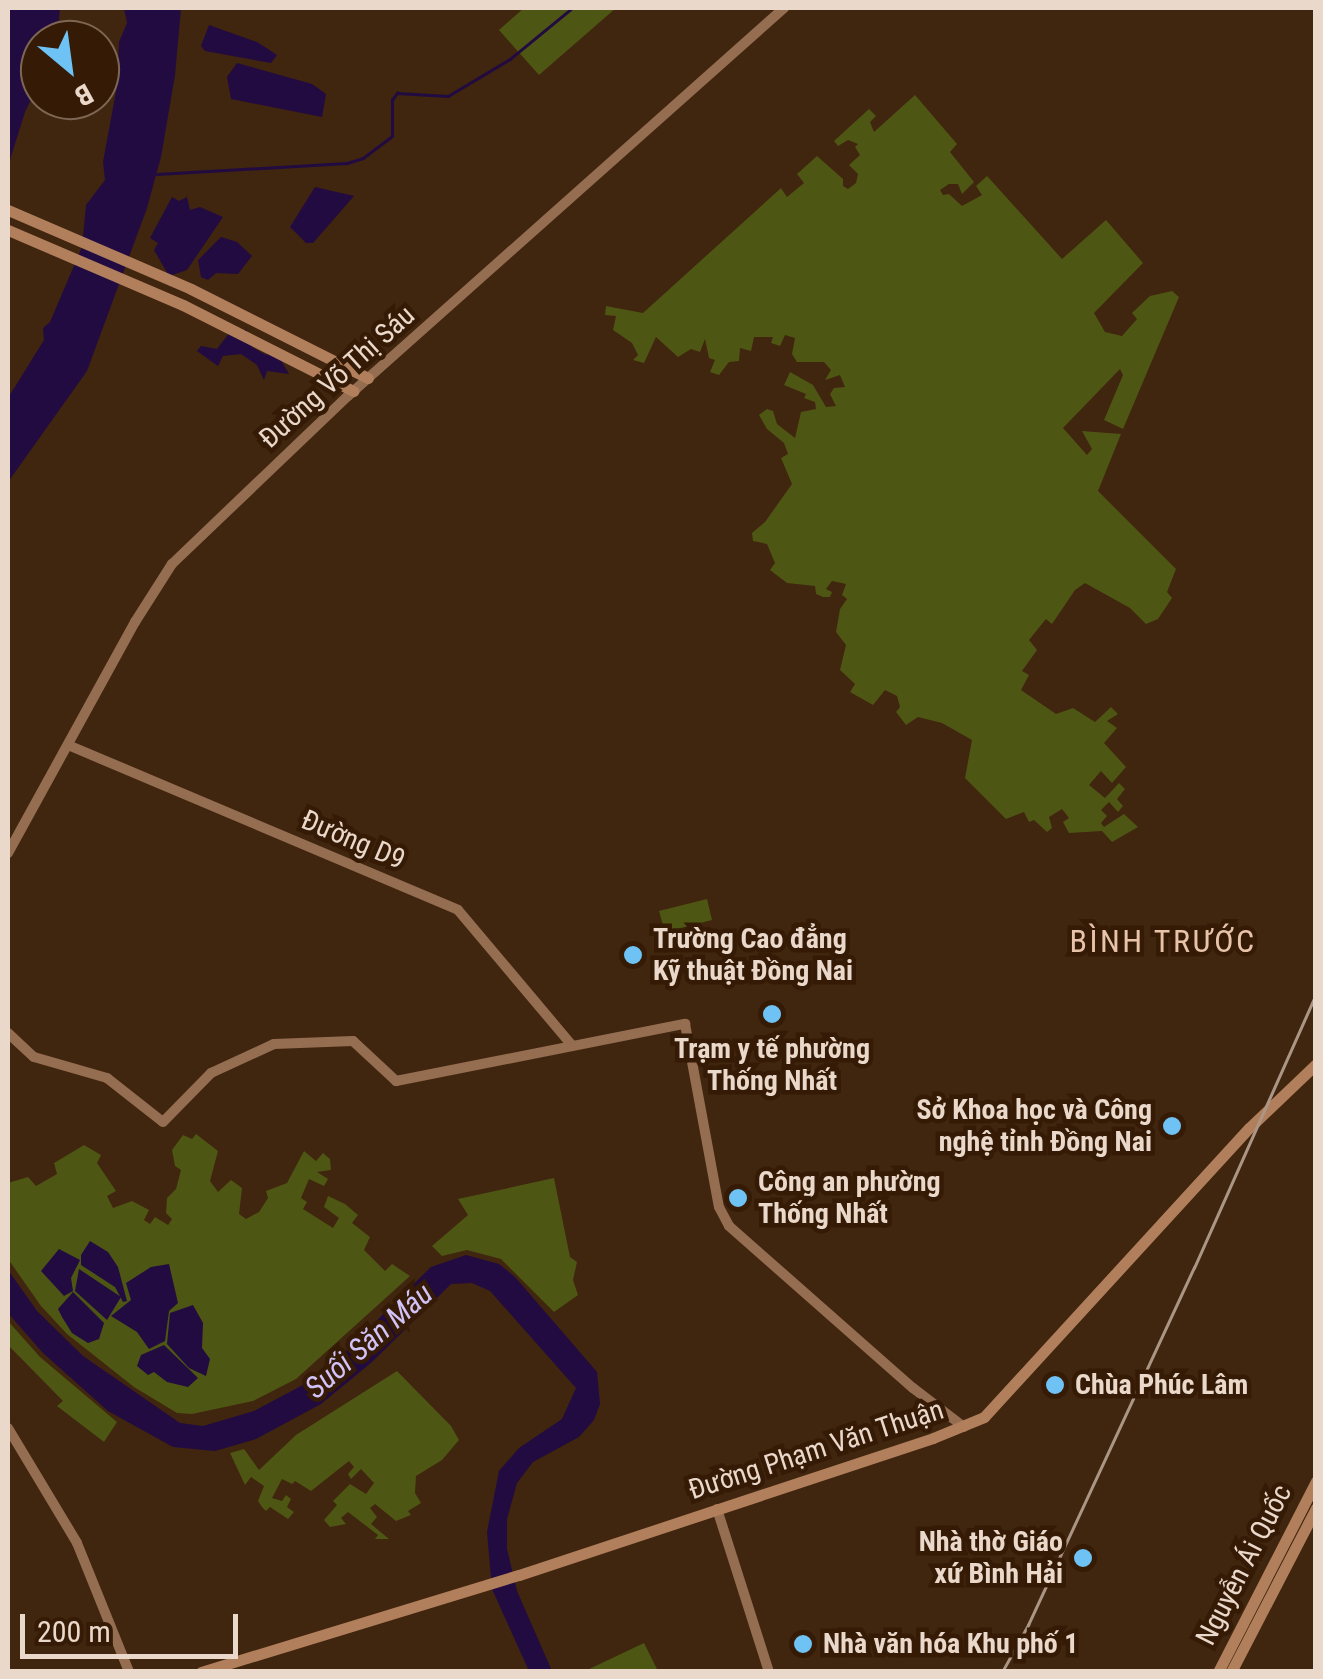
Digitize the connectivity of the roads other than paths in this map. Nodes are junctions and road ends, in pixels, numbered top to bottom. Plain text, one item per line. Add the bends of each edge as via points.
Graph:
1 (784, 8) edge
2 (8, 210) edge
3 (8, 230) edge
4 (368, 378) junction
5 (353, 392) junction
6 (68, 745) junction
7 (8, 853) edge
8 (8, 1033) edge
9 (571, 1044) junction
10 (1316, 1064) edge
11 (964, 1427) junction
12 (8, 1428) edge
13 (1316, 1481) edge
14 (1316, 1508) edge
15 (716, 1510) junction
16 (129, 1672) edge
17 (201, 1672) edge
18 (769, 1672) edge
19 (1218, 1672) edge
20 (1231, 1672) edge

1 - 4 street, Đường Võ Thị Sáu
2 - 4 main road via 191,288
3 - 5 main road via 182,305
4 - 5 street, Đường Võ Thị Sáu
5 - 6 street, Đường Võ Thị Sáu via 172,564
6 - 7 street, Đường Võ Thị Sáu
6 - 9 street, Đường D9 via 458,910
8 - 9 street via 34,1056 107,1078 163,1122 211,1073 274,1044 352,1041 396,1081
9 - 11 street via 685,1024 729,1226
10 - 11 main road, Đường Phạm Văn Thuận via 1248,1128 999,1404
11 - 15 main road, Đường Phạm Văn Thuận
12 - 16 street via 77,1542
13 - 19 main road, Nguyễn Ái Quốc
14 - 20 main road, Nguyễn Ái Quốc
15 - 17 main road, Đường Phạm Văn Thuận
15 - 18 street

